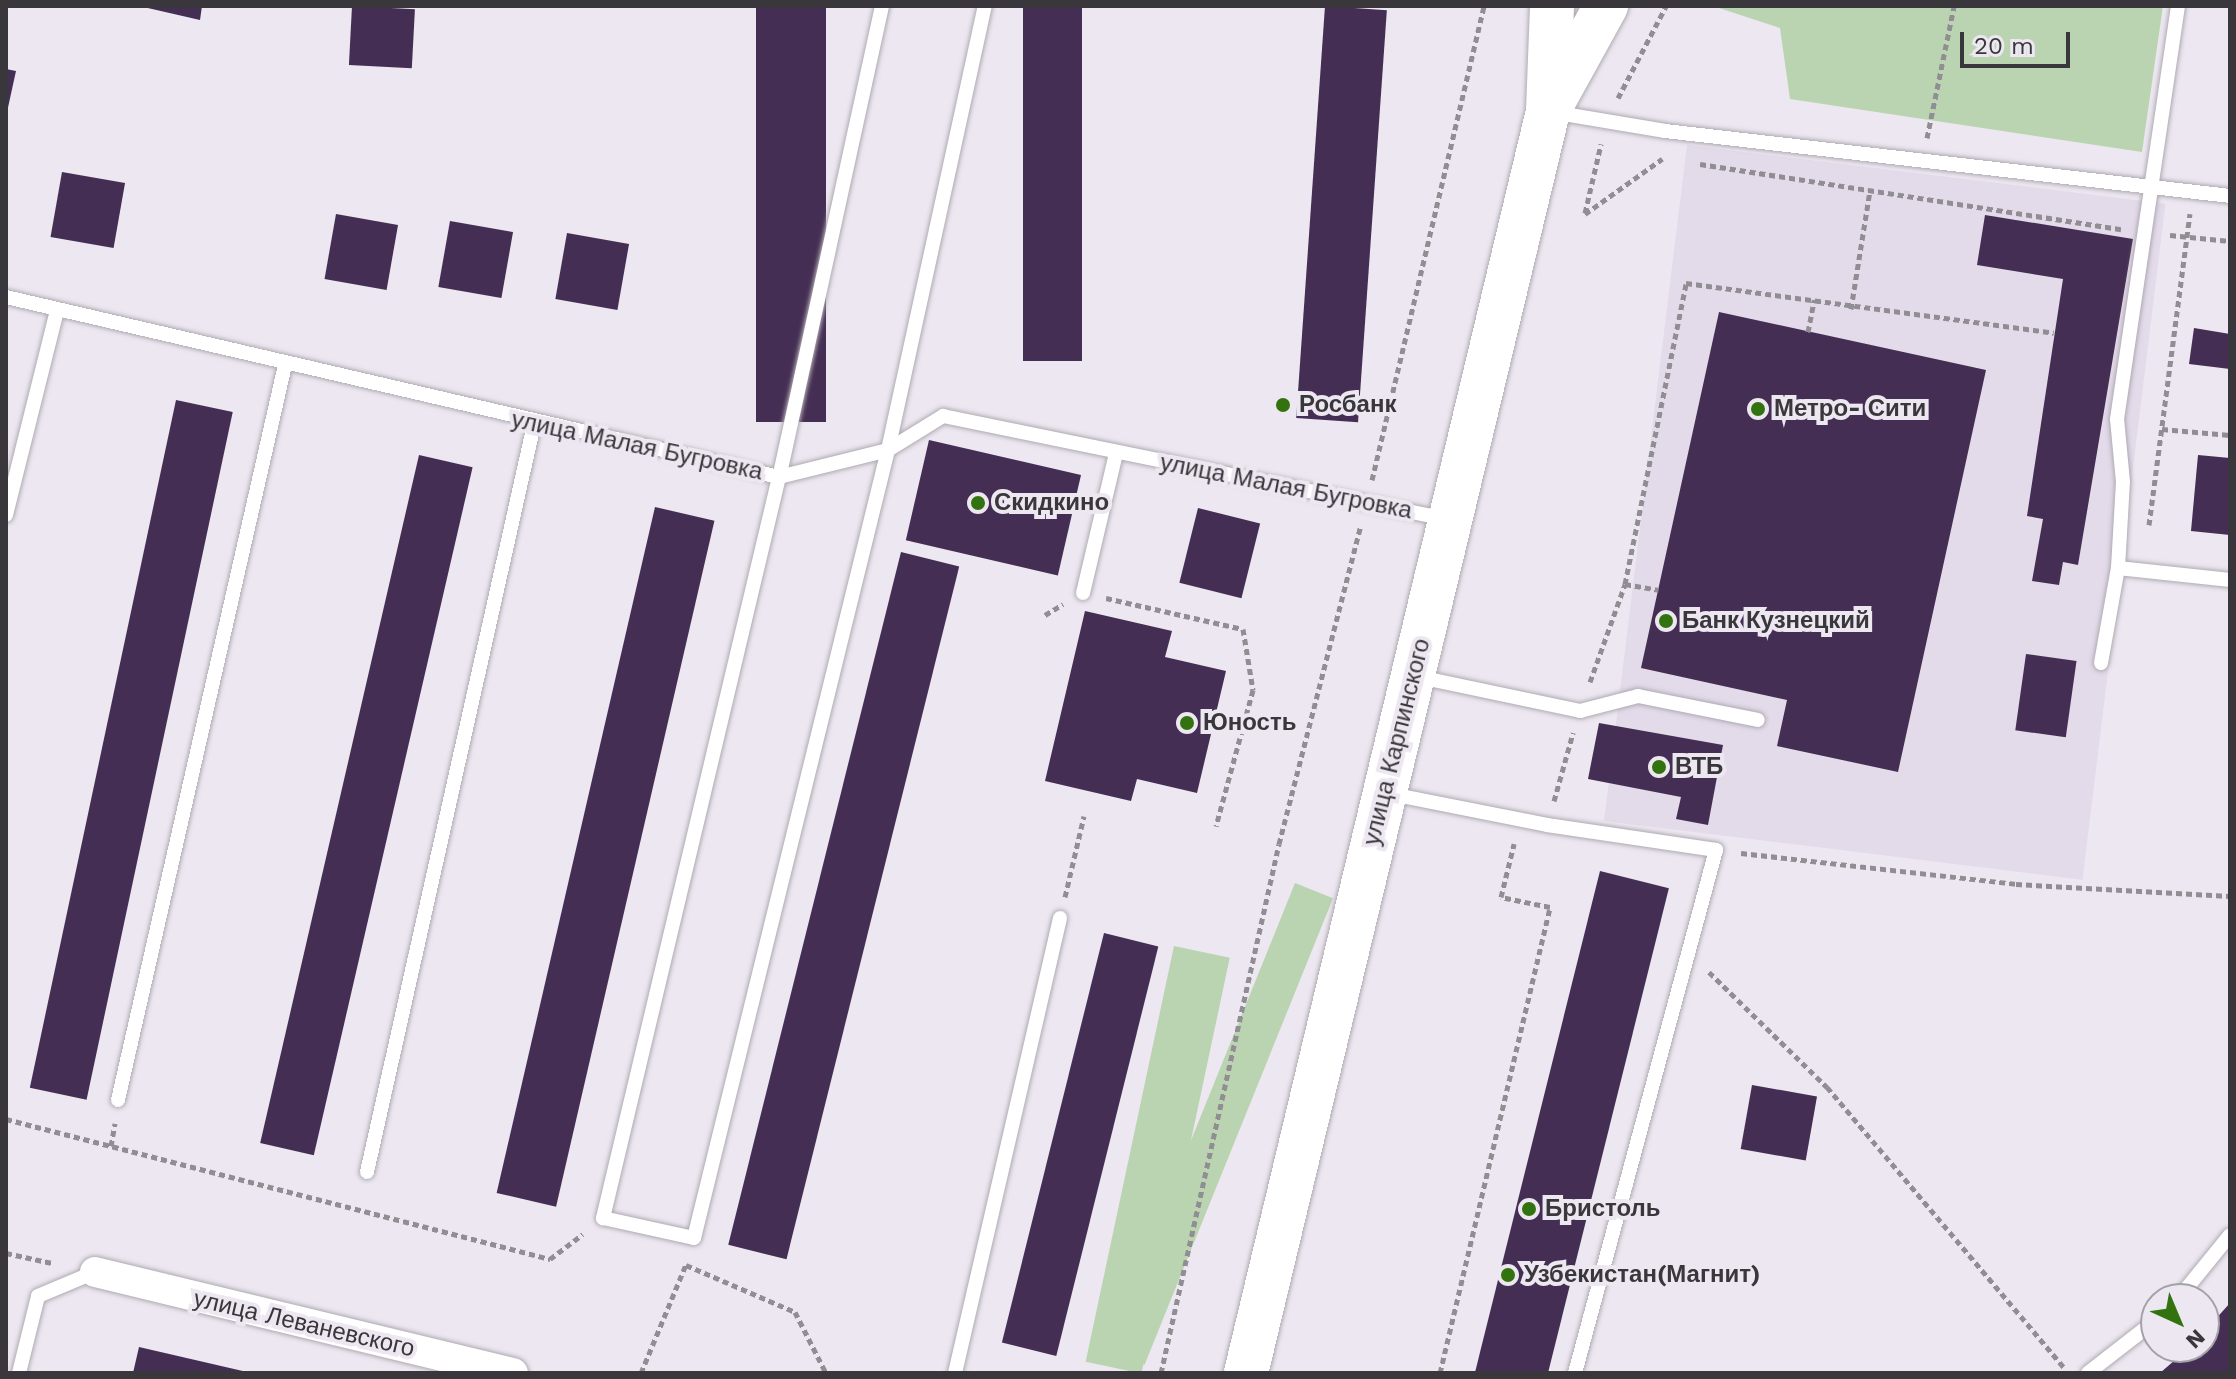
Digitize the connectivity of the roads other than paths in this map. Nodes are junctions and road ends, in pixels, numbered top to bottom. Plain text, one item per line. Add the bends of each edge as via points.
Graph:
1 (882, 6) edge
2 (985, 6) edge
3 (1552, 6) edge
4 (1606, 6) edge
5 (2178, 6) edge
6 (1548, 111) junction
7 (2154, 189) junction
8 (2230, 196) edge
9 (6, 297) edge
10 (57, 310) junction
11 (285, 365) junction
12 (534, 424) junction
13 (888, 450) junction
14 (1116, 453) junction
15 (779, 477) junction
16 (6, 515) edge
17 (1451, 519) junction
18 (2118, 568) junction
19 (2230, 580) edge
20 (1083, 593) road end
21 (2101, 663) dead end
22 (1413, 675) junction
23 (1758, 720) dead end
24 (1385, 793) junction
25 (1060, 918) road end
26 (118, 1100) dead end
27 (367, 1172) dead end
28 (2230, 1235) edge
29 (95, 1272) joint
30 (2191, 1283) edge
31 (2140, 1332) edge
32 (19, 1373) edge
33 (513, 1373) edge
34 (955, 1373) edge
35 (1246, 1373) edge
36 (1575, 1373) edge
37 (2088, 1373) edge

1 - 15 lane
2 - 13 lane
3 - 6 main road, улица Карпинского
4 - 6 main road, улица Карпинского
5 - 7 lane
6 - 7 lane
6 - 17 main road, улица Карпинского
7 - 8 lane
7 - 18 lane via 2117,419 2123,482
9 - 10 lane, улица Малая Бугровка
10 - 11 lane, улица Малая Бугровка
10 - 16 lane
11 - 12 lane, улица Малая Бугровка
11 - 26 lane
12 - 15 lane, улица Малая Бугровка
12 - 27 lane
13 - 14 lane, улица Малая Бугровка via 943,416
13 - 15 lane, улица Малая Бугровка
13 - 15 lane via 694,1238 603,1218
14 - 17 lane, улица Малая Бугровка
14 - 20 lane
17 - 22 main road, улица Карпинского
18 - 19 lane
18 - 21 lane
22 - 23 lane via 1580,711 1638,696
22 - 24 main road, улица Карпинского
24 - 35 main road, улица Карпинского
24 - 36 lane via 1547,825 1716,850
25 - 34 lane
28 - 30 lane
29 - 32 lane via 38,1296
29 - 33 street, улица Леваневского
31 - 37 lane

